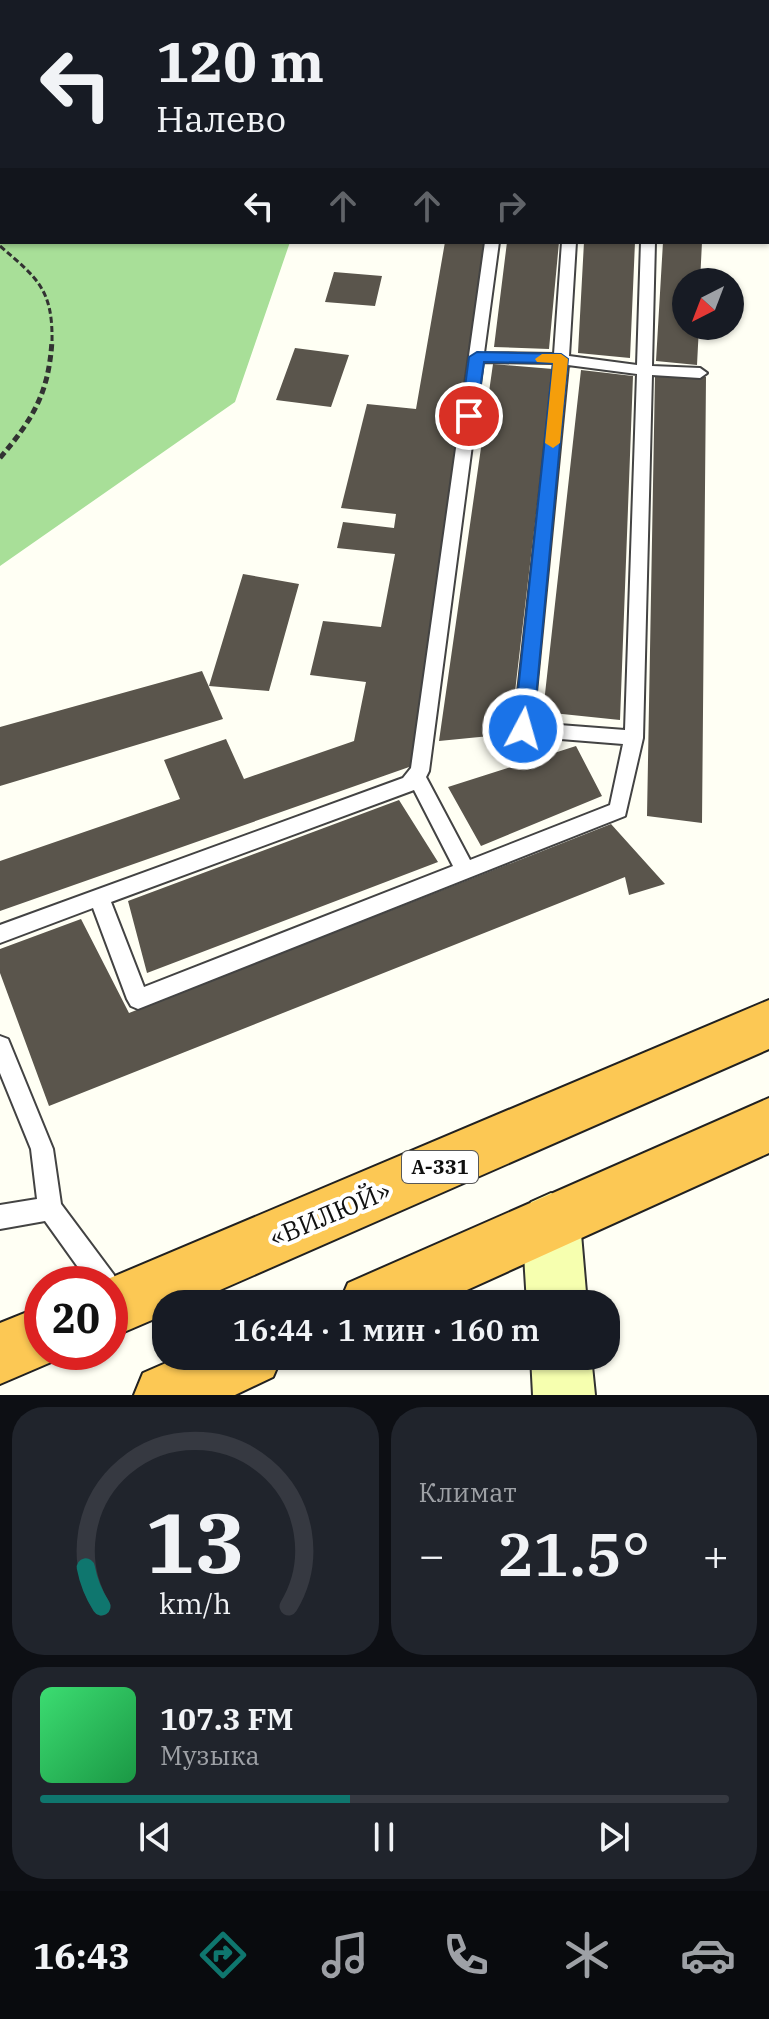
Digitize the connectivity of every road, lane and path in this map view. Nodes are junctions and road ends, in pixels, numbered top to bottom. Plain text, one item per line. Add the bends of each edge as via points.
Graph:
1 (492, 244) edge
2 (569, 244) edge
3 (648, 244) edge
4 (0, 246) edge
5 (477, 357) junction
6 (561, 359) junction
7 (643, 370) junction
8 (700, 373) dead end
9 (0, 458) edge
10 (634, 738) junction
11 (416, 776) junction
12 (465, 870) junction
13 (99, 897) junction
14 (0, 934) edge
15 (769, 1024) edge
16 (0, 1046) edge
17 (769, 1125) edge
18 (50, 1208) junction
19 (0, 1217) edge
20 (551, 1222) junction
21 (90, 1266) edge
22 (128, 1290) edge
23 (400, 1290) edge
24 (556, 1290) edge
25 (24, 1344) edge
26 (0, 1354) edge
27 (221, 1370) edge
28 (562, 1370) edge
29 (165, 1395) edge
30 (564, 1395) edge

1 - 5 lane
2 - 6 lane
3 - 7 lane
4 - 9 path via 41,282 52,313 42,398
5 - 6 lane
5 - 11 lane
6 - 7 lane
6 - 10 lane via 523,729
7 - 8 lane
7 - 10 lane
10 - 12 lane via 618,810
11 - 12 lane
11 - 13 lane via 410,783
12 - 13 lane via 138,999
13 - 14 lane
15 - 22 highway, «ВИЛЮЙ» / А-331
16 - 18 lane via 42,1149
17 - 20 highway
18 - 19 lane
18 - 21 lane
20 - 23 highway
20 - 24 street
25 - 26 highway
27 - 29 highway
28 - 30 street

